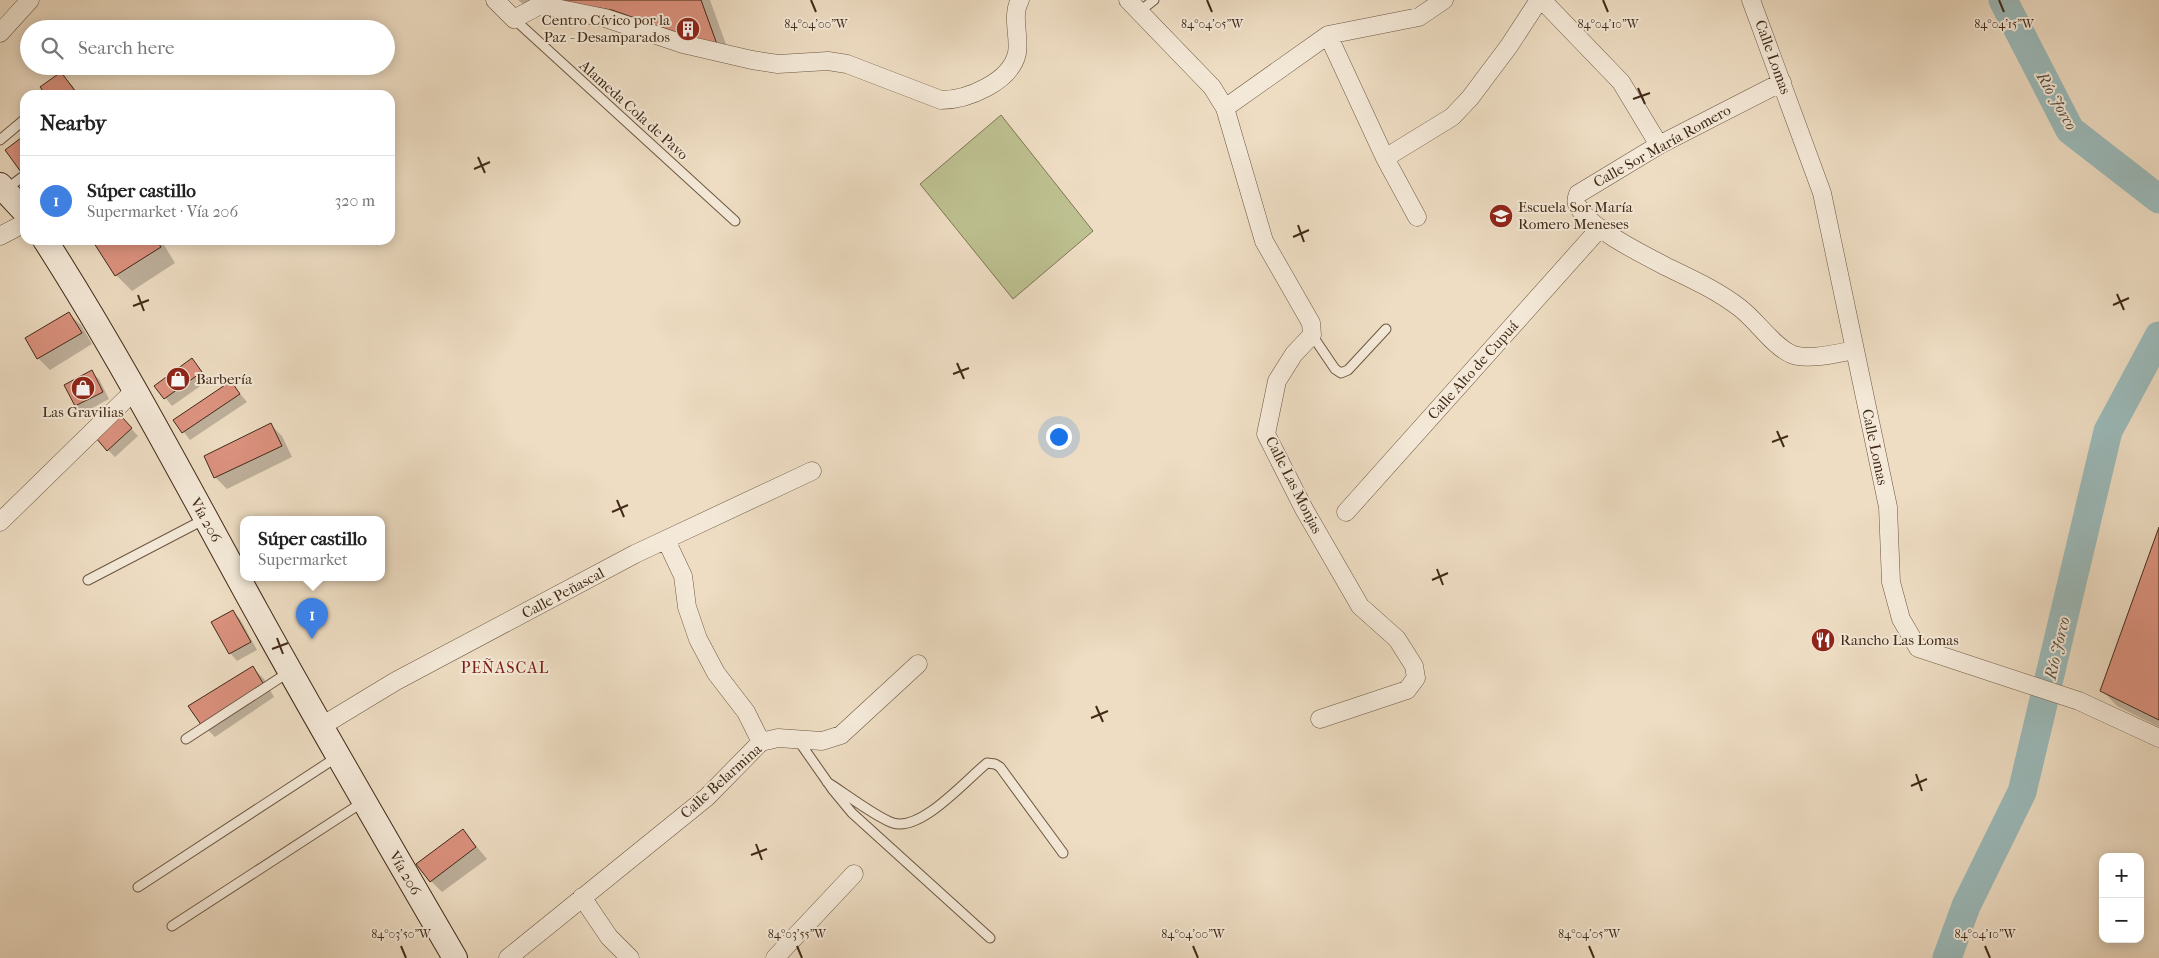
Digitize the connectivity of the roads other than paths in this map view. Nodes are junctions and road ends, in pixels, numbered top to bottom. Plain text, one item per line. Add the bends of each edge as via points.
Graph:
1 (30, 0) edge
2 (495, 0) edge
3 (1020, 0) edge
4 (1154, 0) edge
5 (1444, 0) edge
6 (1540, 0) edge
7 (1752, 0) edge
8 (1134, 5) edge
9 (514, 19) junction
10 (0, 33) edge
11 (1328, 36) junction
12 (1782, 82) junction
13 (1225, 108) junction
14 (20, 124) edge
15 (0, 140) edge
16 (1659, 145) junction
17 (1385, 158) junction
18 (20, 178) edge
19 (2, 188) edge
20 (20, 208) edge
21 (20, 217) edge
22 (1417, 217) dead end
23 (735, 221) dead end
24 (1600, 228) junction
25 (0, 236) edge
26 (48, 245) edge
27 (1386, 329) dead end
28 (1312, 335) junction
29 (1855, 350) junction
30 (135, 390) junction
31 (812, 471) dead end
32 (1346, 512) dead end
33 (205, 518) junction
34 (0, 522) edge
35 (666, 540) junction
36 (88, 580) dead end
37 (918, 664) dead end
38 (289, 672) junction
39 (1320, 719) dead end
40 (320, 727) junction
41 (2159, 738) edge
42 (186, 739) dead end
43 (798, 740) junction
44 (761, 742) junction
45 (337, 756) junction
46 (827, 782) junction
47 (364, 802) junction
48 (1062, 853) dead end
49 (854, 874) dead end
50 (138, 887) dead end
51 (582, 897) junction
52 (172, 926) dead end
53 (990, 938) dead end
54 (454, 958) edge
55 (508, 958) edge
56 (630, 958) edge
57 (775, 958) edge

1 - 10 street
2 - 9 street
3 - 9 street via 1017,52 1012,69 970,96 949,100 941,100 847,64 828,61 778,64 752,60 683,44 605,18 540,4
4 - 8 lane
5 - 11 street via 1419,16
6 - 16 street via 1621,82
6 - 17 street via 1470,98 1452,117
7 - 12 street, Calle Lomas
8 - 13 street via 1212,87
9 - 23 lane, Alameda Cola de Pavo
11 - 13 street
11 - 17 street
12 - 16 street, Calle Sor María Romero
12 - 29 street, Calle Lomas via 1822,193
13 - 28 street via 1264,241 1311,323
14 - 15 lane
16 - 24 street, Calle Sor María Romero via 1578,194 1576,202 1579,209
17 - 22 street
18 - 19 lane
19 - 20 main road
21 - 25 street
24 - 29 street, Calle Sor María Romero via 1741,308 1792,354 1815,356
24 - 32 street, Calle Alto de Cupuá
26 - 30 main road, Vía 206
27 - 28 lane via 1348,370 1341,372 1334,369
28 - 39 street, Calle Las Monjas via 1294,354 1277,380 1266,434 1304,509 1360,606 1397,639 1414,666 1416,678 1407,690
29 - 41 street, Calle Lomas via 1888,506 1891,582 1901,619 1918,648 2079,701
30 - 33 main road, Vía 206
30 - 34 street
31 - 35 street, Calle Peñascal
33 - 36 lane
33 - 38 main road, Vía 206
35 - 40 street, Calle Peñascal via 404,676
35 - 44 street via 683,576 687,606 698,639 716,673 746,712
37 - 43 street, Calle Belarmina via 841,735 822,741
38 - 40 main road, Vía 206
38 - 42 lane
40 - 45 main road, Vía 206
43 - 44 street, Calle Belarmina via 778,738
43 - 46 lane
44 - 51 street, Calle Belarmina via 707,797
45 - 47 main road, Vía 206
45 - 50 lane
46 - 48 lane via 892,822 906,824 927,815 987,763 995,764
46 - 53 lane via 852,813
47 - 52 lane
47 - 54 main road, Vía 206
49 - 57 street
51 - 55 street, Calle Belarmina
51 - 56 street via 609,937

